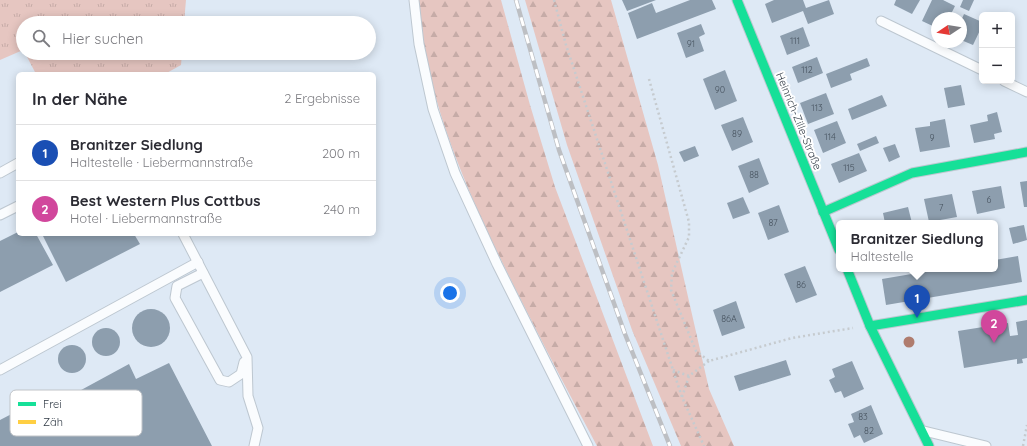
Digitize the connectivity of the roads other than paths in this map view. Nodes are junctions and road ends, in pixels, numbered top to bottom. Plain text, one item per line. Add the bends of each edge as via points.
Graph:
1 (414, 0) edge
2 (737, 0) edge
3 (881, 21) dead end
4 (979, 69) edge
5 (1010, 84) edge
6 (1027, 92) edge
7 (1027, 152) edge
8 (16, 164) edge
9 (0, 173) edge
10 (16, 207) edge
11 (823, 212) junction
12 (0, 215) edge
13 (184, 236) edge
14 (836, 243) edge
15 (198, 262) junction
16 (848, 272) edge
17 (203, 273) junction
18 (1027, 300) edge
19 (870, 326) junction
20 (247, 357) junction
21 (0, 370) edge
22 (922, 431) junction
23 (254, 446) edge
24 (588, 446) edge
25 (930, 446) edge
26 (986, 446) edge

1 - 24 lane via 419,44 433,109 455,173 497,264
2 - 11 street, Heinrich-Zille-Straße
3 - 4 lane
5 - 6 lane
7 - 11 street via 912,173
8 - 9 lane
10 - 12 lane
11 - 14 street, Heinrich-Zille-Straße
13 - 15 lane
15 - 17 lane
15 - 21 lane
16 - 19 street
17 - 20 lane
17 - 20 lane via 177,286 175,298 220,380 229,382 241,374
18 - 19 street
19 - 22 street
20 - 23 lane via 248,396 258,428
22 - 25 street
22 - 26 lane

